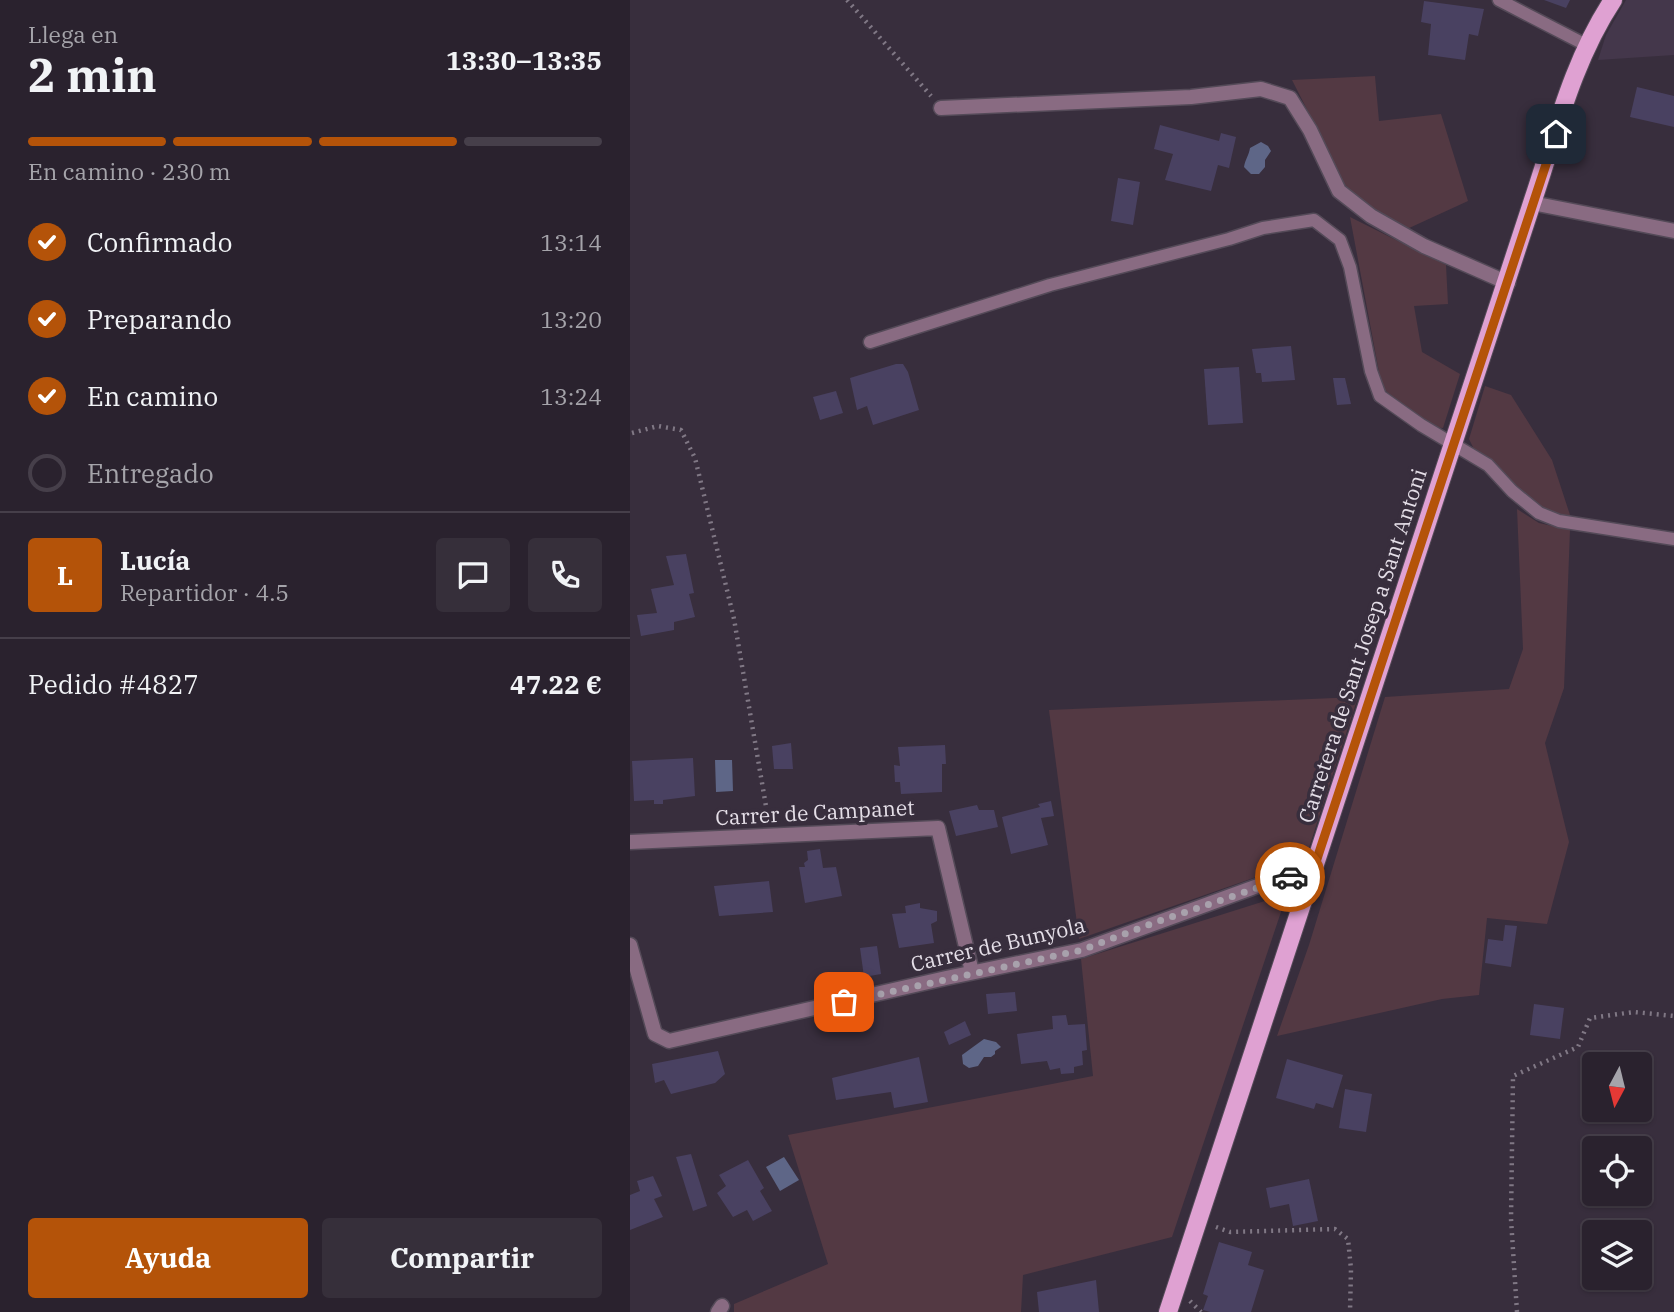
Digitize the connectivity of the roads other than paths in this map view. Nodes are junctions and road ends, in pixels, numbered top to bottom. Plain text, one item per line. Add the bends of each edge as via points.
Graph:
1 (1499, 0) edge
2 (1613, 0) edge
3 (1588, 46) junction
4 (941, 108) road end
5 (1532, 203) junction
6 (1674, 231) edge
7 (1508, 283) junction
8 (870, 342) dead end
9 (1454, 446) junction
10 (1674, 539) edge
11 (630, 842) edge
12 (1311, 877) junction
13 (630, 945) edge
14 (972, 972) junction
15 (1168, 1312) edge

1 - 3 lane
2 - 3 main road, Carretera de Sant Josep a Sant Antoni
3 - 5 main road, Carretera de Sant Josep a Sant Antoni
4 - 7 street via 1191,97 1261,89 1290,99 1339,191 1371,216 1424,246
5 - 6 street
5 - 7 main road, Carretera de Sant Josep a Sant Antoni
7 - 9 main road, Carretera de Sant Josep a Sant Antoni
8 - 9 lane via 1050,285 1263,228 1314,220 1339,240 1350,267 1380,396
9 - 10 lane via 1488,465 1539,513 1559,521
9 - 12 main road, Carretera de Sant Josep a Sant Antoni
11 - 14 street, Carrer de Campanet via 938,828
12 - 14 street, Carrer de Bunyola via 1299,875 1263,884 1082,950
12 - 15 main road, Carretera de Sant Josep a Sant Antoni
13 - 14 street, Carrer de Bunyola via 655,1034 669,1041

